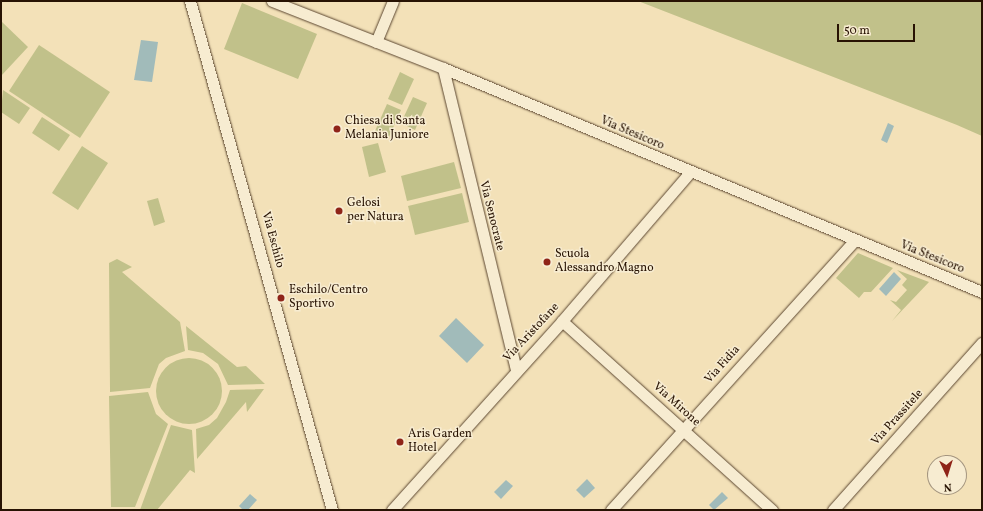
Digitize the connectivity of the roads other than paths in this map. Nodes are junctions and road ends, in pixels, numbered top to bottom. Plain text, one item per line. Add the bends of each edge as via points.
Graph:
1 (190, 1) edge
2 (272, 1) edge
3 (393, 1) edge
4 (376, 42) junction
5 (442, 68) junction
6 (690, 172) junction
7 (855, 240) junction
8 (982, 292) edge
9 (562, 321) junction
10 (982, 343) edge
11 (516, 370) junction
12 (683, 428) junction
13 (332, 510) edge
14 (392, 510) edge
15 (611, 510) edge
16 (772, 510) edge
17 (833, 510) edge

1 - 13 street, Via Eschilo
2 - 4 street, Via Stesicoro
3 - 4 street
4 - 5 street, Via Stesicoro
5 - 6 street, Via Stesicoro
5 - 11 street, Via Senocrate
6 - 7 street, Via Stesicoro
6 - 9 street, Via Aristofane
7 - 8 street, Via Stesicoro
7 - 12 street, Via Fidia
9 - 11 street, Via Aristofane
9 - 12 street, Via Mirone
10 - 17 street, Via Prassitele
11 - 14 street, Via Aristofane
12 - 15 street, Via Fidia
12 - 16 street, Via Mirone

